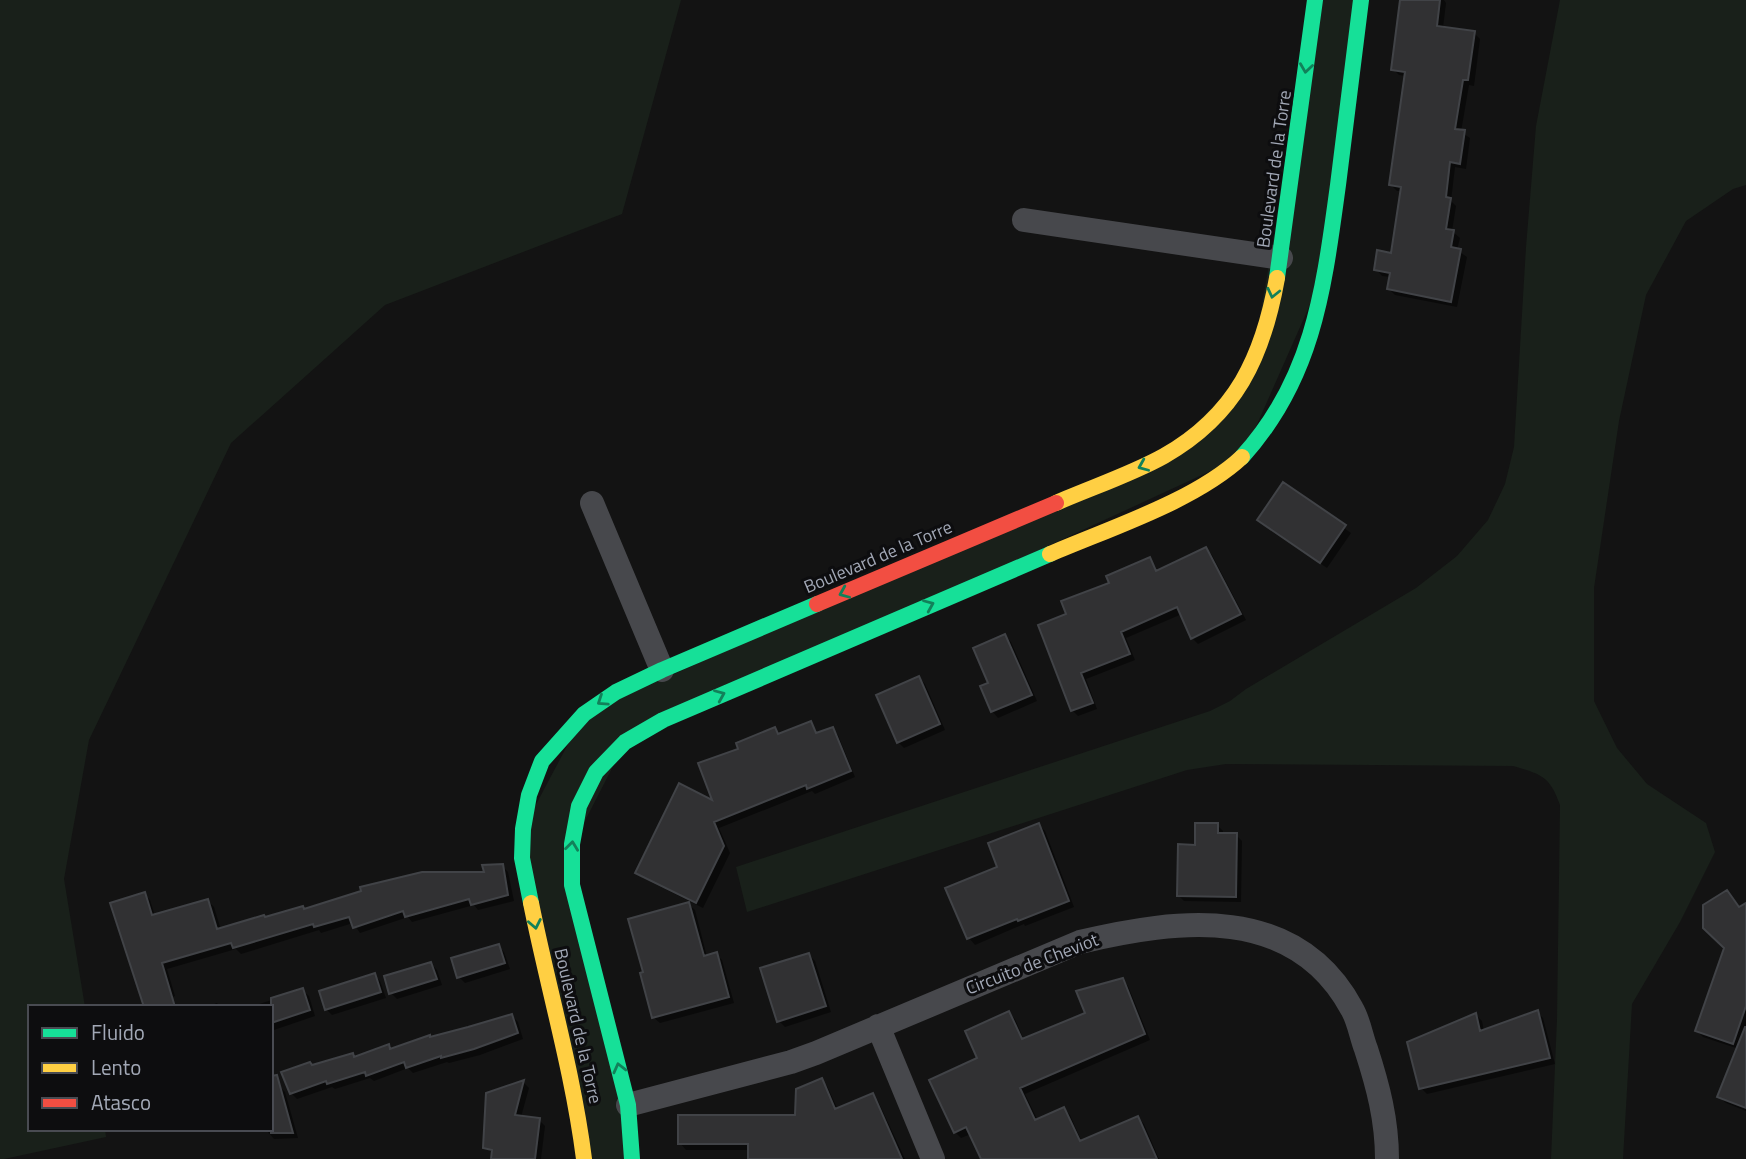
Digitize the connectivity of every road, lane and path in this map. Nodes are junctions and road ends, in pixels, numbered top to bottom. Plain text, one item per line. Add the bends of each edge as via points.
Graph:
1 (1315, 0) edge
2 (1361, 0) edge
3 (1024, 219) dead end
4 (1281, 258) junction
5 (593, 503) dead end
6 (662, 670) junction
7 (878, 1026) junction
8 (628, 1105) junction
9 (584, 1159) edge
10 (632, 1159) edge
11 (933, 1159) edge
12 (1387, 1159) edge

1 -> 4 street, Boulevard de la Torre
8 -> 2 street, Boulevard de la Torre via 572,885 572,837 580,801 597,769 626,741 663,720 1187,495 1243,456 1290,389 1318,313
3 - 4 street
4 -> 6 street, Boulevard de la Torre via 1251,368 1233,398 1202,431 1163,457
5 - 6 street
6 -> 9 street, Boulevard de la Torre via 584,714 542,761 523,829 522,858 577,1103
7 - 8 street, Circuito de Cheviot via 790,1062
7 - 11 street
7 - 12 street, Circuito de Cheviot via 1080,942 1125,932 1206,924 1240,927 1286,942 1321,967 1352,1009 1380,1093
8 - 10 street, Boulevard de la Torre

